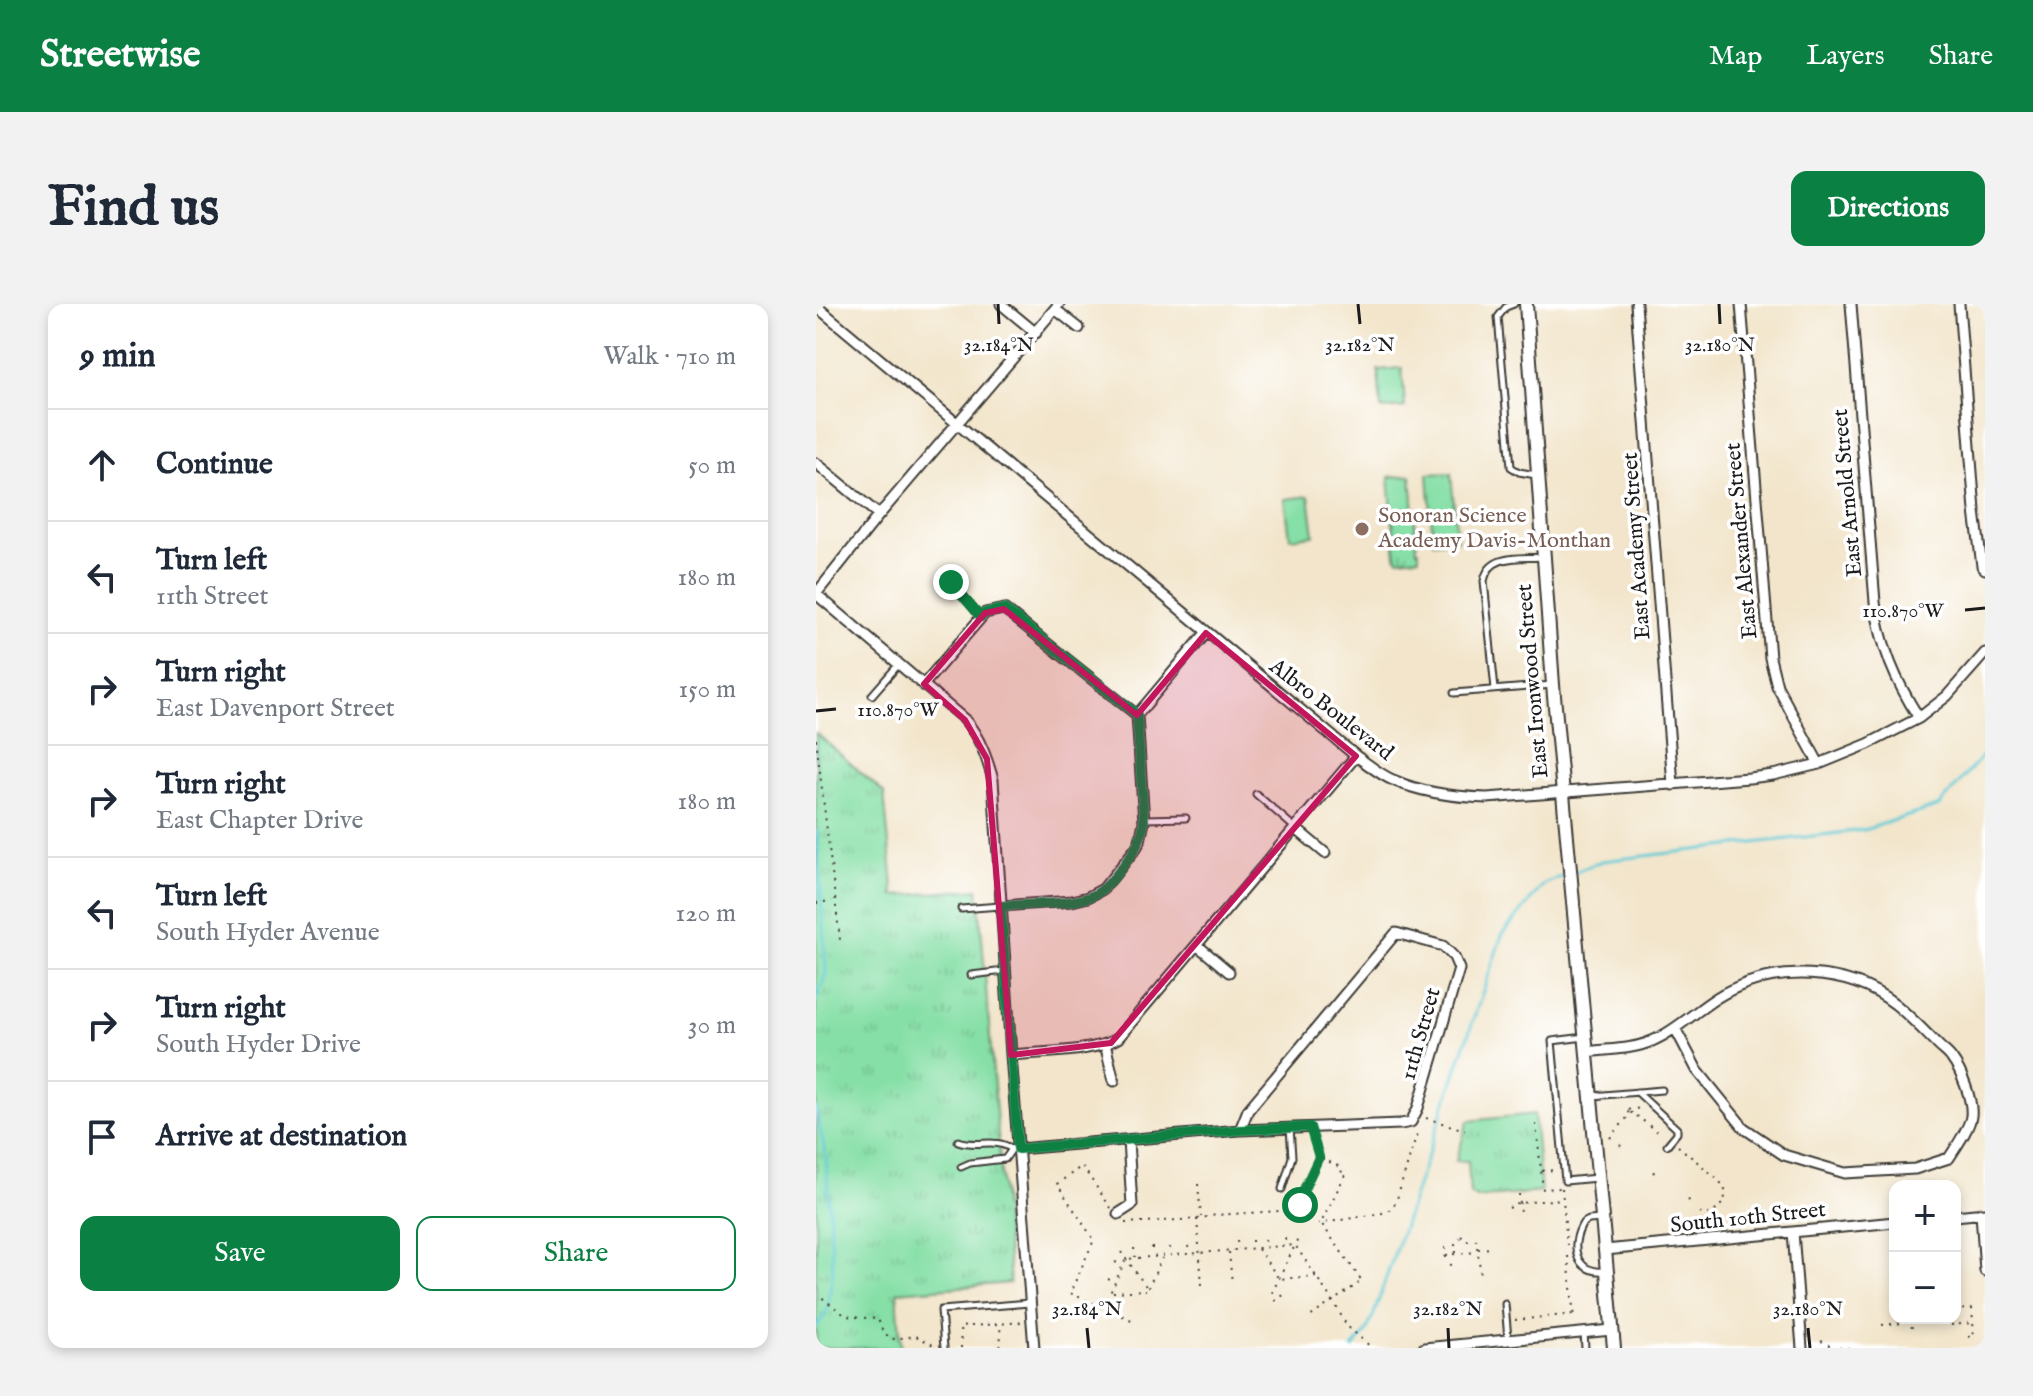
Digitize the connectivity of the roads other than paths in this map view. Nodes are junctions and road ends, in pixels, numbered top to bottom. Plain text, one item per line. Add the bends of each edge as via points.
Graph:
1 (1001, 304) edge
2 (1514, 304) edge
3 (1526, 304) edge
4 (1636, 304) edge
5 (1741, 304) edge
6 (1851, 304) edge
7 (1959, 304) edge
8 (816, 306) edge
9 (1057, 307) edge
10 (1079, 328) dead end
11 (1036, 333) junction
12 (957, 425) junction
13 (816, 463) edge
14 (1537, 475) junction
15 (879, 515) junction
16 (1543, 557) junction
17 (1985, 569) edge
18 (951, 582) dead end
19 (816, 594) edge
20 (981, 617) junction
21 (1206, 633) junction
22 (1985, 653) edge
23 (900, 664) junction
24 (924, 684) junction
25 (1553, 685) junction
26 (1495, 689) junction
27 (1454, 693) dead end
28 (872, 695) dead end
29 (1137, 715) junction
30 (1919, 718) junction
31 (1356, 756) junction
32 (1819, 764) junction
33 (1673, 785) junction
34 (1563, 793) junction
35 (1256, 794) dead end
36 (1186, 818) dead end
37 (1144, 819) junction
38 (1295, 828) junction
39 (1325, 853) dead end
40 (1001, 906) junction
41 (961, 909) dead end
42 (1197, 945) junction
43 (1005, 971) junction
44 (1229, 972) dead end
45 (971, 975) dead end
46 (1675, 1028) junction
47 (1585, 1037) junction
48 (1105, 1044) junction
49 (1587, 1052) junction
50 (1011, 1055) junction
51 (1114, 1081) dead end
52 (1662, 1090) dead end
53 (1637, 1092) junction
54 (1591, 1096) junction
55 (1290, 1127) junction
56 (1240, 1130) junction
57 (1128, 1140) junction
58 (958, 1141) dead end
59 (1669, 1142) road end
60 (1015, 1149) junction
61 (961, 1167) dead end
62 (1598, 1178) junction
63 (1282, 1189) dead end
64 (1983, 1213) edge
65 (1961, 1215) edge
66 (1118, 1216) road end
67 (1602, 1219) junction
68 (1889, 1223) edge
69 (1793, 1232) junction
70 (1605, 1250) junction
71 (1607, 1271) junction
72 (1985, 1271) edge
73 (1031, 1303) junction
74 (1505, 1304) dead end
75 (1612, 1330) junction
76 (1584, 1333) junction
77 (1508, 1340) junction
78 (944, 1348) edge
79 (1034, 1348) edge
80 (1424, 1348) edge
81 (1585, 1348) edge
82 (1614, 1348) edge
83 (1802, 1348) edge

1 - 11 street
2 - 14 lane via 1498,317 1511,467
3 - 14 street, East Ironwood Street
4 - 33 street, East Academy Street
5 - 32 street, East Alexander Street via 1770,658 1777,686
6 - 30 street, East Arnold Street via 1878,626 1892,669
7 - 17 street via 1975,511
8 - 12 street, Albro Boulevard
9 - 10 street
9 - 11 street
11 - 12 street
12 - 15 street
12 - 21 street, Albro Boulevard
13 - 15 street
14 - 16 street, East Ironwood Street
15 - 19 street
16 - 25 street, East Ironwood Street
16 - 26 lane via 1497,560 1486,572
18 - 20 lane
19 - 23 street
20 - 24 street
20 - 29 street via 1004,609
21 - 29 street
21 - 31 street, Albro Boulevard
22 - 30 street, Albro Boulevard
23 - 24 street
23 - 28 lane
24 - 40 street via 972,728 987,759
25 - 26 lane
25 - 34 street, East Ironwood Street
26 - 27 lane
29 - 37 street
30 - 32 street, Albro Boulevard
31 - 34 street, Albro Boulevard via 1391,780 1426,791 1487,798
31 - 38 street
32 - 33 street, Albro Boulevard via 1773,775
33 - 34 street, Albro Boulevard
34 - 47 street, East Ironwood Street
35 - 38 lane
36 - 37 lane
37 - 40 street via 1136,848 1096,894
38 - 39 street
38 - 42 street
40 - 41 lane
40 - 43 street
42 - 44 street
42 - 48 street via 1118,1038
43 - 45 lane
43 - 50 street
46 - 46 street via 1697,1070 1744,1128 1784,1155 1845,1173 1915,1169 1949,1158 1971,1118 1966,1088 1952,1059 1894,1003 1861,985 1777,974 1724,993
46 - 49 street via 1632,1047
47 - 49 street
47 - 62 lane via 1552,1041 1565,1181
48 - 50 street
48 - 51 street
49 - 54 street
50 - 60 street
52 - 53 lane
53 - 54 lane
53 - 59 lane via 1677,1129
54 - 62 street
55 - 56 street, 11th Street
55 - 56 street, 11th Street via 1411,1122 1459,969 1443,946 1396,933 1248,1110
55 - 63 lane via 1292,1157
56 - 57 street, 11th Street
57 - 60 street, 11th Street
57 - 66 street via 1132,1205
58 - 60 lane via 1002,1142
60 - 61 lane via 1005,1159
60 - 73 street
62 - 67 street
64 - 65 street
64 - 72 street
67 - 70 street
67 - 71 lane via 1583,1223 1576,1247 1587,1269
68 - 69 street, South 10th Street
69 - 70 street, South 10th Street
69 - 83 street
70 - 71 street
71 - 75 street
73 - 78 lane via 941,1310
73 - 79 street
74 - 77 lane
75 - 76 street
75 - 82 street
76 - 77 street
76 - 81 lane
77 - 80 street

